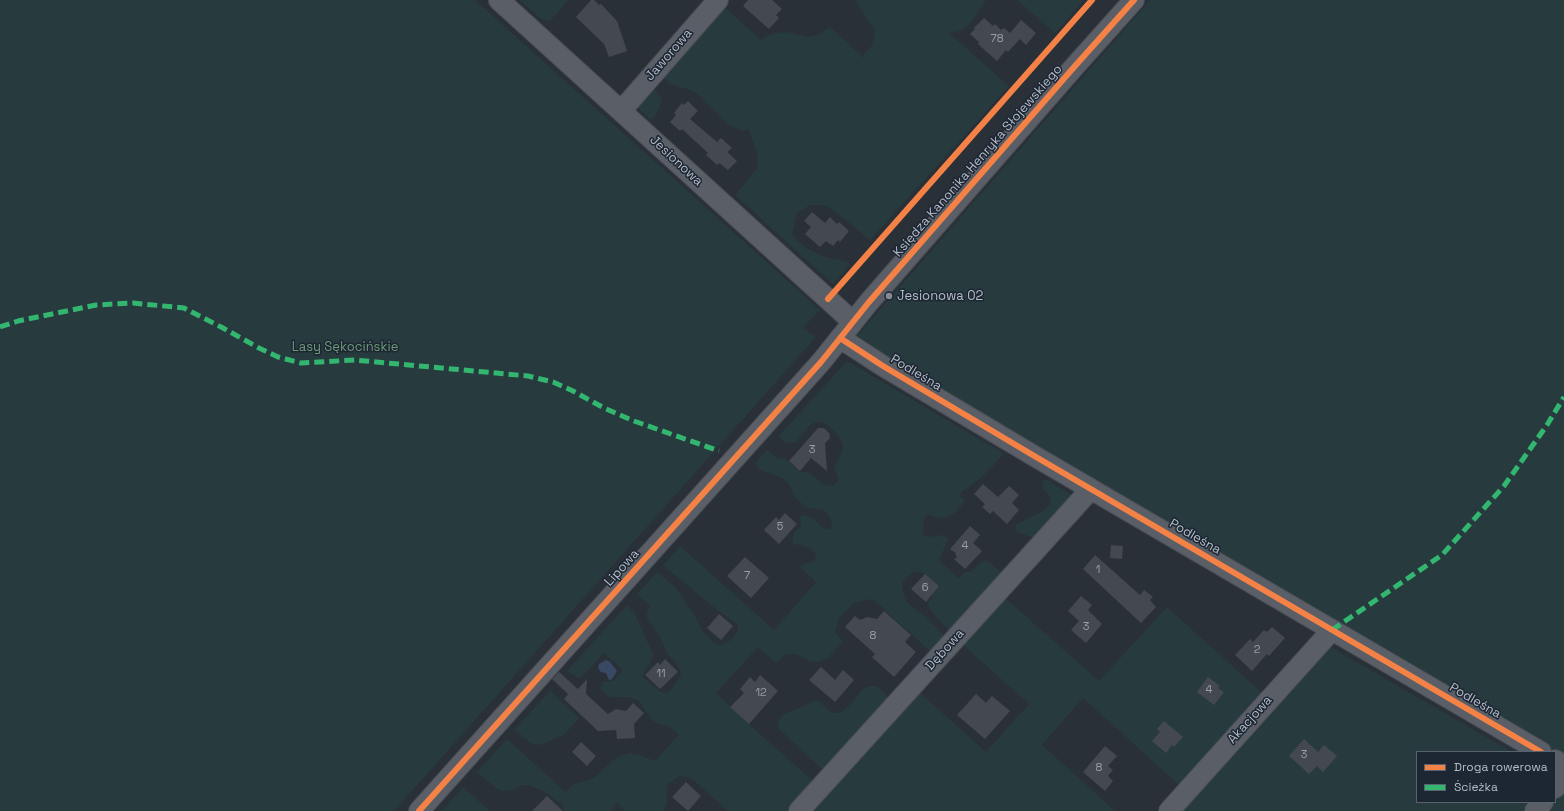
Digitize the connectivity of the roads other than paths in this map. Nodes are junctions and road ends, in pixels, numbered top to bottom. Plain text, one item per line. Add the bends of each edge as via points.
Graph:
1 (499, 0) edge
2 (718, 0) edge
3 (1134, 0) edge
4 (621, 111) junction
5 (853, 322) junction
6 (840, 338) junction
7 (1091, 489) junction
8 (1332, 630) junction
9 (1539, 751) edge
10 (1564, 778) edge
11 (1556, 787) edge
12 (1542, 803) edge
13 (419, 811) edge
14 (799, 811) edge
15 (1169, 811) edge
16 (1535, 811) edge

1 - 4 street, Jesionowa
2 - 4 street, Jaworowa
3 - 5 street, Księdza Kanonika Henryka Słojewskiego
4 - 5 street, Jesionowa
5 - 6 street, Księdza Kanonika Henryka Słojewskiego
6 - 7 street, Podleśna
6 - 13 street, Lipowa via 725,456
7 - 8 street, Podleśna
7 - 14 street, Dębowa
8 - 9 street, Podleśna
8 - 15 street, Akacjowa
10 - 11 street
12 - 16 street

